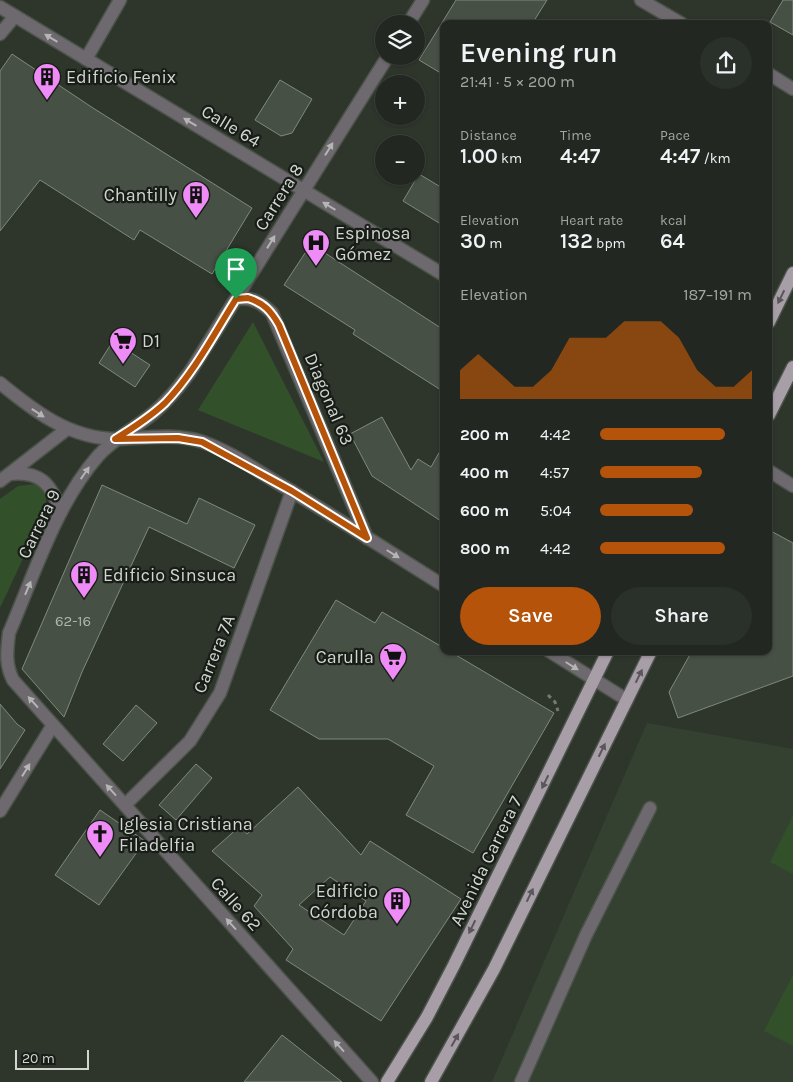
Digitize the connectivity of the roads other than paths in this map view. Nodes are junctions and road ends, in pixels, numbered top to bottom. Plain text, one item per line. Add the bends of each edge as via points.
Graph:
1 (120, 0) edge
2 (423, 0) edge
3 (641, 0) edge
4 (0, 6) edge
5 (414, 15) edge
6 (15, 16) junction
7 (675, 20) edge
8 (0, 34) edge
9 (86, 59) junction
10 (382, 65) edge
11 (772, 76) edge
12 (793, 89) edge
13 (303, 190) junction
14 (440, 273) edge
15 (793, 273) edge
16 (236, 299) junction
17 (772, 316) edge
18 (793, 367) edge
19 (0, 383) edge
20 (772, 409) edge
21 (67, 429) junction
22 (115, 439) junction
23 (772, 473) edge
24 (5, 478) edge
25 (793, 486) edge
26 (292, 491) junction
27 (61, 512) junction
28 (367, 538) junction
29 (440, 584) edge
30 (4, 635) edge
31 (555, 655) edge
32 (606, 655) edge
33 (649, 655) edge
34 (594, 680) junction
35 (627, 700) junction
36 (53, 725) junction
37 (125, 805) junction
38 (650, 808) dead end
39 (0, 811) edge
40 (372, 1082) edge
41 (387, 1082) edge
42 (431, 1082) edge
43 (521, 1082) edge

1 - 9 street
2 - 5 street
3 - 7 street
4 - 6 street, Calle 64
6 - 8 street
9 -> 6 street, Calle 64
13 -> 9 street, Calle 64
13 -> 10 street, Carrera 8
11 - 12 street
14 -> 13 street, Calle 64
16 -> 13 street, Carrera 8
15 -> 17 main road
16 - 22 street, Carrera 8 via 178,388 144,421
16 - 28 street, Diagonal 63 via 261,302 272,313
18 - 20 main road
19 -> 21 street via 28,406
21 - 22 street via 86,436
21 - 24 street
22 - 26 street via 178,438 202,442
27 -> 22 street, Carrera 9 via 98,456
23 - 25 street
24 - 27 street via 24,473 38,477 49,486
26 - 28 street
26 - 37 street, Carrera 7A via 220,693 190,741
30 -> 27 street, Carrera 9
28 -> 29 street
36 -> 30 street, Calle 62 via 13,680 7,667
31 -> 34 street
32 - 34 main road, Avenida Carrera 7
35 -> 33 main road
34 - 35 street
34 -> 41 main road, Avenida Carrera 7 via 436,999
42 -> 35 main road via 494,969
37 -> 36 street, Calle 62
39 -> 36 street
40 -> 37 street, Calle 62
38 - 43 street via 586,935

